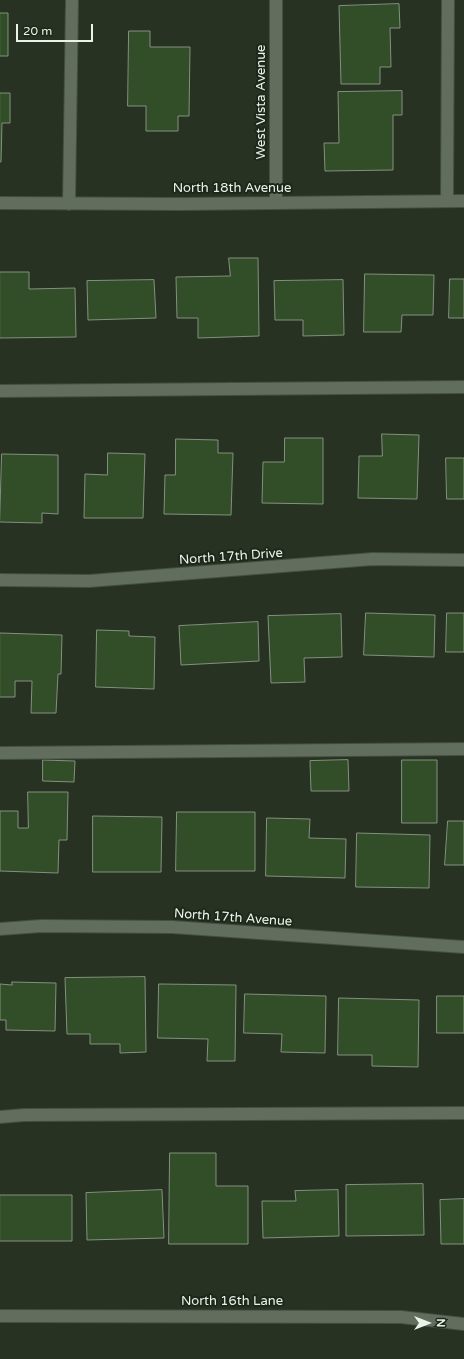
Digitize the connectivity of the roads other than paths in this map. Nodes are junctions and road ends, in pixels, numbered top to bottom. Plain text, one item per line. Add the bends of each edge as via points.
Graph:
1 (72, 0) edge
2 (276, 0) edge
3 (448, 0) edge
4 (464, 200) edge
5 (447, 201) junction
6 (0, 203) edge
7 (276, 203) junction
8 (69, 204) junction
9 (464, 387) edge
10 (0, 391) edge
11 (464, 560) edge
12 (0, 580) edge
13 (464, 749) edge
14 (0, 753) edge
15 (0, 929) edge
16 (464, 948) edge
17 (464, 1113) edge
18 (0, 1117) edge
19 (0, 1316) edge
20 (464, 1324) edge

1 - 8 street
2 - 7 street, West Vista Avenue
3 - 5 street
4 - 5 street, North 18th Avenue
5 - 7 street, North 18th Avenue
6 - 8 street, North 18th Avenue
7 - 8 street, North 18th Avenue
9 - 10 street
11 - 12 street, North 17th Drive via 372,559 89,581
13 - 14 street
15 - 16 street, North 17th Avenue via 41,926 172,927
17 - 18 street
19 - 20 street, North 16th Lane via 401,1316

